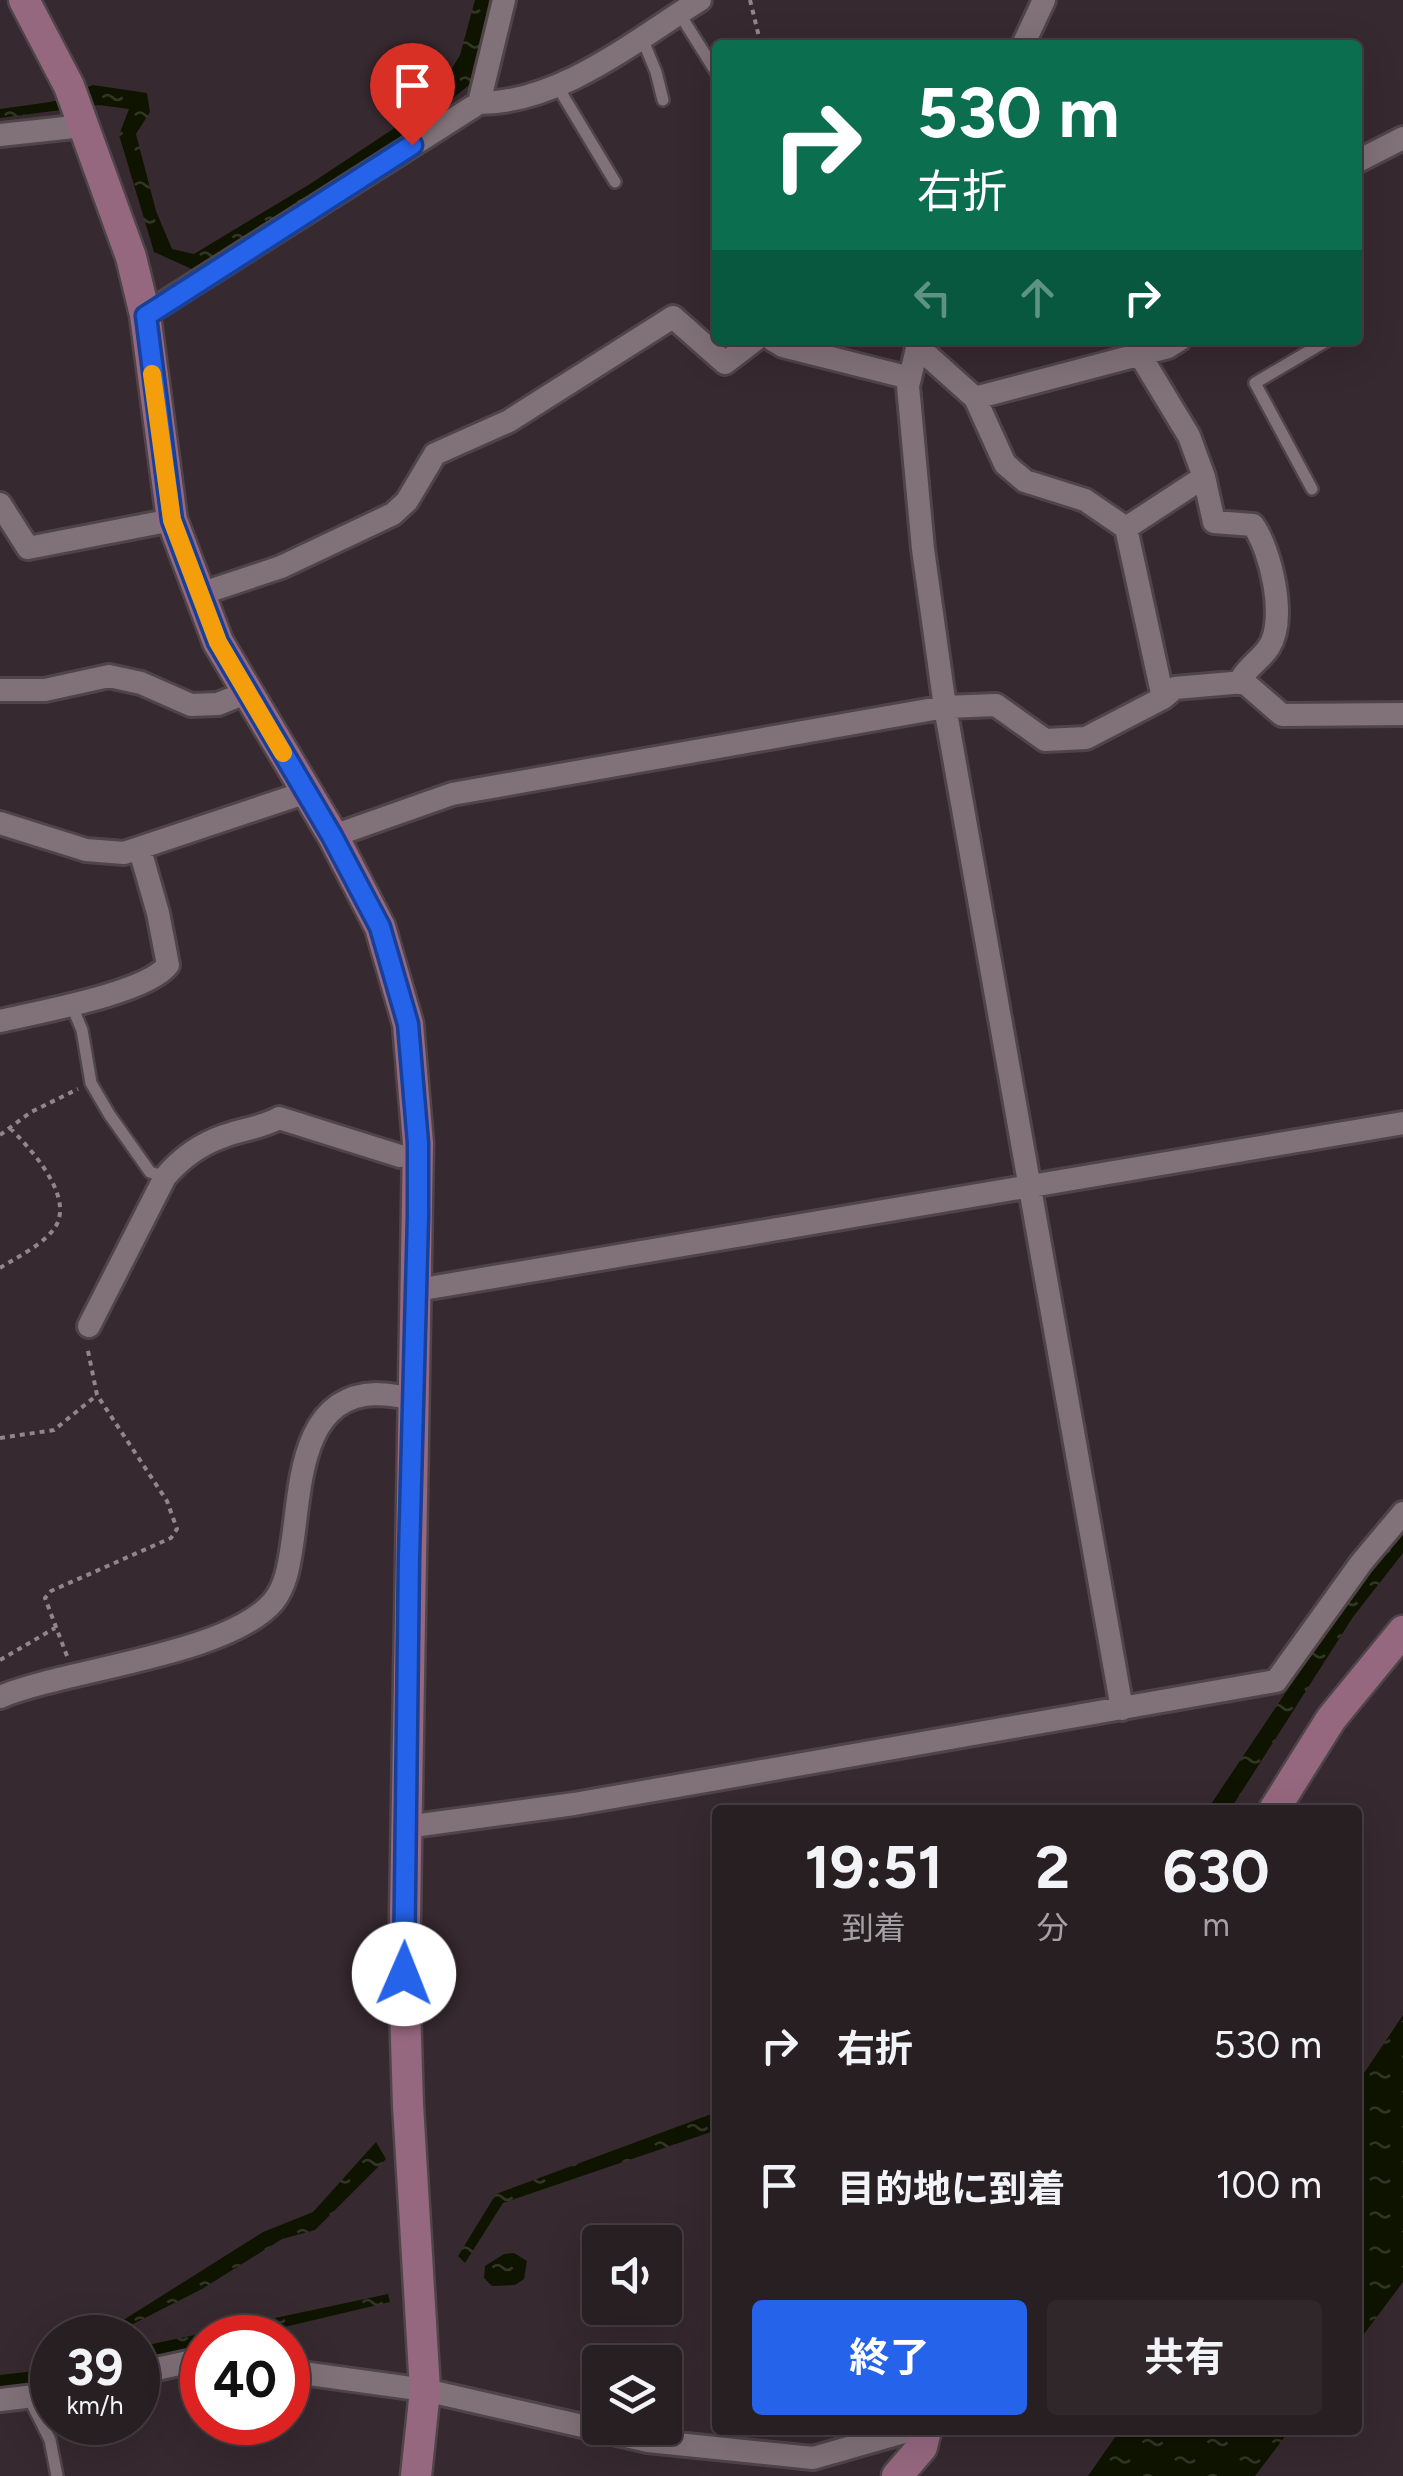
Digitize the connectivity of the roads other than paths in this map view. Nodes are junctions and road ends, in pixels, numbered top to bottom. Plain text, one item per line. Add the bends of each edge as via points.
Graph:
1 (24, 0) edge
2 (504, 0) edge
3 (700, 0) edge
4 (1044, 0) edge
5 (679, 13) junction
6 (641, 36) junction
7 (1025, 40) edge
8 (712, 65) edge
9 (556, 84) junction
10 (663, 100) dead end
11 (479, 103) junction
12 (78, 111) junction
13 (0, 135) edge
14 (1403, 138) edge
15 (1362, 159) edge
16 (614, 182) dead end
17 (146, 316) junction
18 (748, 345) edge
19 (780, 345) edge
20 (918, 345) edge
21 (919, 345) edge
22 (1172, 345) edge
23 (1319, 345) edge
24 (1140, 355) junction
25 (910, 378) junction
26 (975, 398) junction
27 (1204, 477) junction
28 (1312, 489) dead end
29 (0, 504) edge
30 (172, 520) junction
31 (1126, 528) junction
32 (200, 594) junction
33 (1239, 683) junction
34 (0, 690) edge
35 (248, 692) junction
36 (1163, 698) junction
37 (946, 707) junction
38 (1403, 714) edge
39 (306, 792) junction
40 (0, 823) edge
41 (332, 836) junction
42 (140, 850) junction
43 (71, 1004) junction
44 (0, 1022) edge
45 (1403, 1123) edge
46 (400, 1156) dead end
47 (165, 1178) junction
48 (1028, 1186) junction
49 (417, 1290) junction
50 (89, 1326) road end
51 (414, 1398) junction
52 (1403, 1513) edge
53 (1403, 1631) edge
54 (0, 1697) edge
55 (1122, 1709) junction
56 (1277, 1805) edge
57 (406, 1827) junction
58 (310, 2373) edge
59 (426, 2390) junction
60 (30, 2397) edge
61 (0, 2400) edge
62 (893, 2435) edge
63 (925, 2435) edge
64 (51, 2445) edge
65 (57, 2476) edge
66 (416, 2476) edge
67 (896, 2476) edge

1 - 12 street
2 - 11 street
3 - 5 street
4 - 7 street
5 - 6 street
5 - 8 lane
6 - 9 street
6 - 10 lane
9 - 11 street via 503,103
9 - 16 lane
11 - 17 street
12 - 13 street
12 - 17 street
14 - 15 street
17 - 30 street
18 - 32 street via 725,363 673,317 510,421 434,454 393,514 280,568
19 - 25 street
20 - 25 street
21 - 26 street
22 - 24 street
23 - 28 lane via 1254,383
24 - 26 street
24 - 27 street via 1189,436
25 - 37 street via 922,548
26 - 31 street via 1005,464 1025,481 1085,500
27 - 31 street
27 - 33 street via 1214,522 1253,525 1265,542 1272,580 1277,623 1269,648
29 - 30 street via 28,548
30 - 32 street
31 - 36 street
32 - 35 street
33 - 36 street via 1175,688
33 - 38 street via 1282,715
34 - 35 street via 44,690 109,676 191,705 218,704
35 - 39 street
36 - 37 street via 1086,738 1045,740 996,705
37 - 41 street via 452,794
37 - 48 street
39 - 41 street
39 - 42 street
40 - 42 street via 86,850
41 - 49 street via 380,927 408,1024 418,1143
42 - 43 street via 168,964 160,976
43 - 44 street
43 - 47 lane via 91,1082 150,1172
45 - 48 street
46 - 47 street via 278,1118 181,1158
47 - 50 street
48 - 49 street
48 - 55 street
49 - 51 street
51 - 54 street via 374,1394 347,1400 324,1416 307,1448 287,1576 255,1617 214,1637
51 - 57 street
52 - 55 street via 1276,1681
53 - 56 street via 1332,1719
55 - 57 street
57 - 59 street via 408,2105
58 - 59 street
59 - 62 street via 648,2441 813,2458
59 - 66 street
60 - 61 street
63 - 67 street
64 - 65 lane

